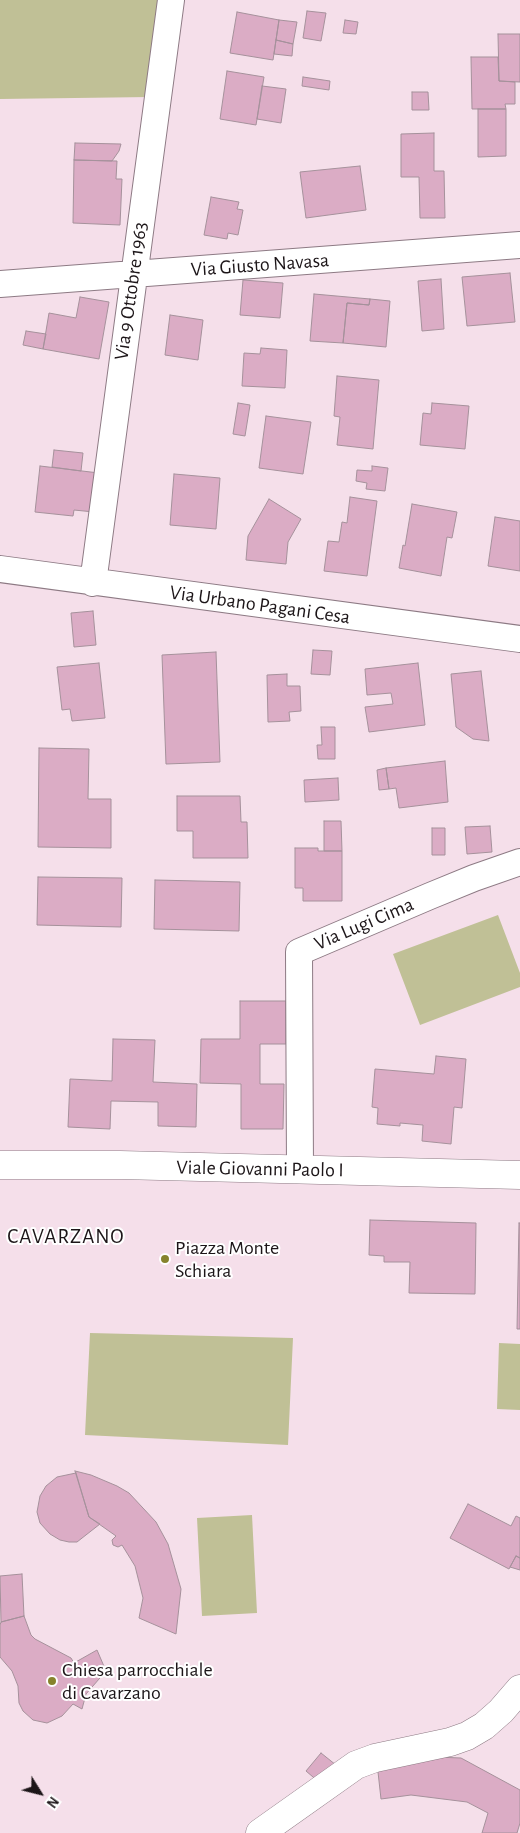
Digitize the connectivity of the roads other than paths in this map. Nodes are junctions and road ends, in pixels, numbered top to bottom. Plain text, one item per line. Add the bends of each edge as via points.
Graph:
1 (171, 0) edge
2 (520, 246) edge
3 (134, 275) junction
4 (0, 284) edge
5 (0, 570) edge
6 (93, 583) junction
7 (520, 639) edge
8 (520, 862) edge
9 (0, 1165) edge
10 (300, 1170) junction
11 (520, 1175) edge
12 (520, 1689) edge
13 (260, 1833) edge

1 - 3 street, Via 9 Ottobre 1963
2 - 3 street, Via Giusto Navasa
3 - 4 street, Via Giusto Navasa
3 - 6 street, Via 9 Ottobre 1963
5 - 6 street, Via Urbano Pagani Cesa
6 - 7 street, Via Urbano Pagani Cesa
8 - 10 street, Via Lugi Cima via 474,878 299,952
9 - 10 street, Viale Giovanni Paolo I
10 - 11 street, Viale Giovanni Paolo I
12 - 13 street via 501,1711 467,1736 356,1765

